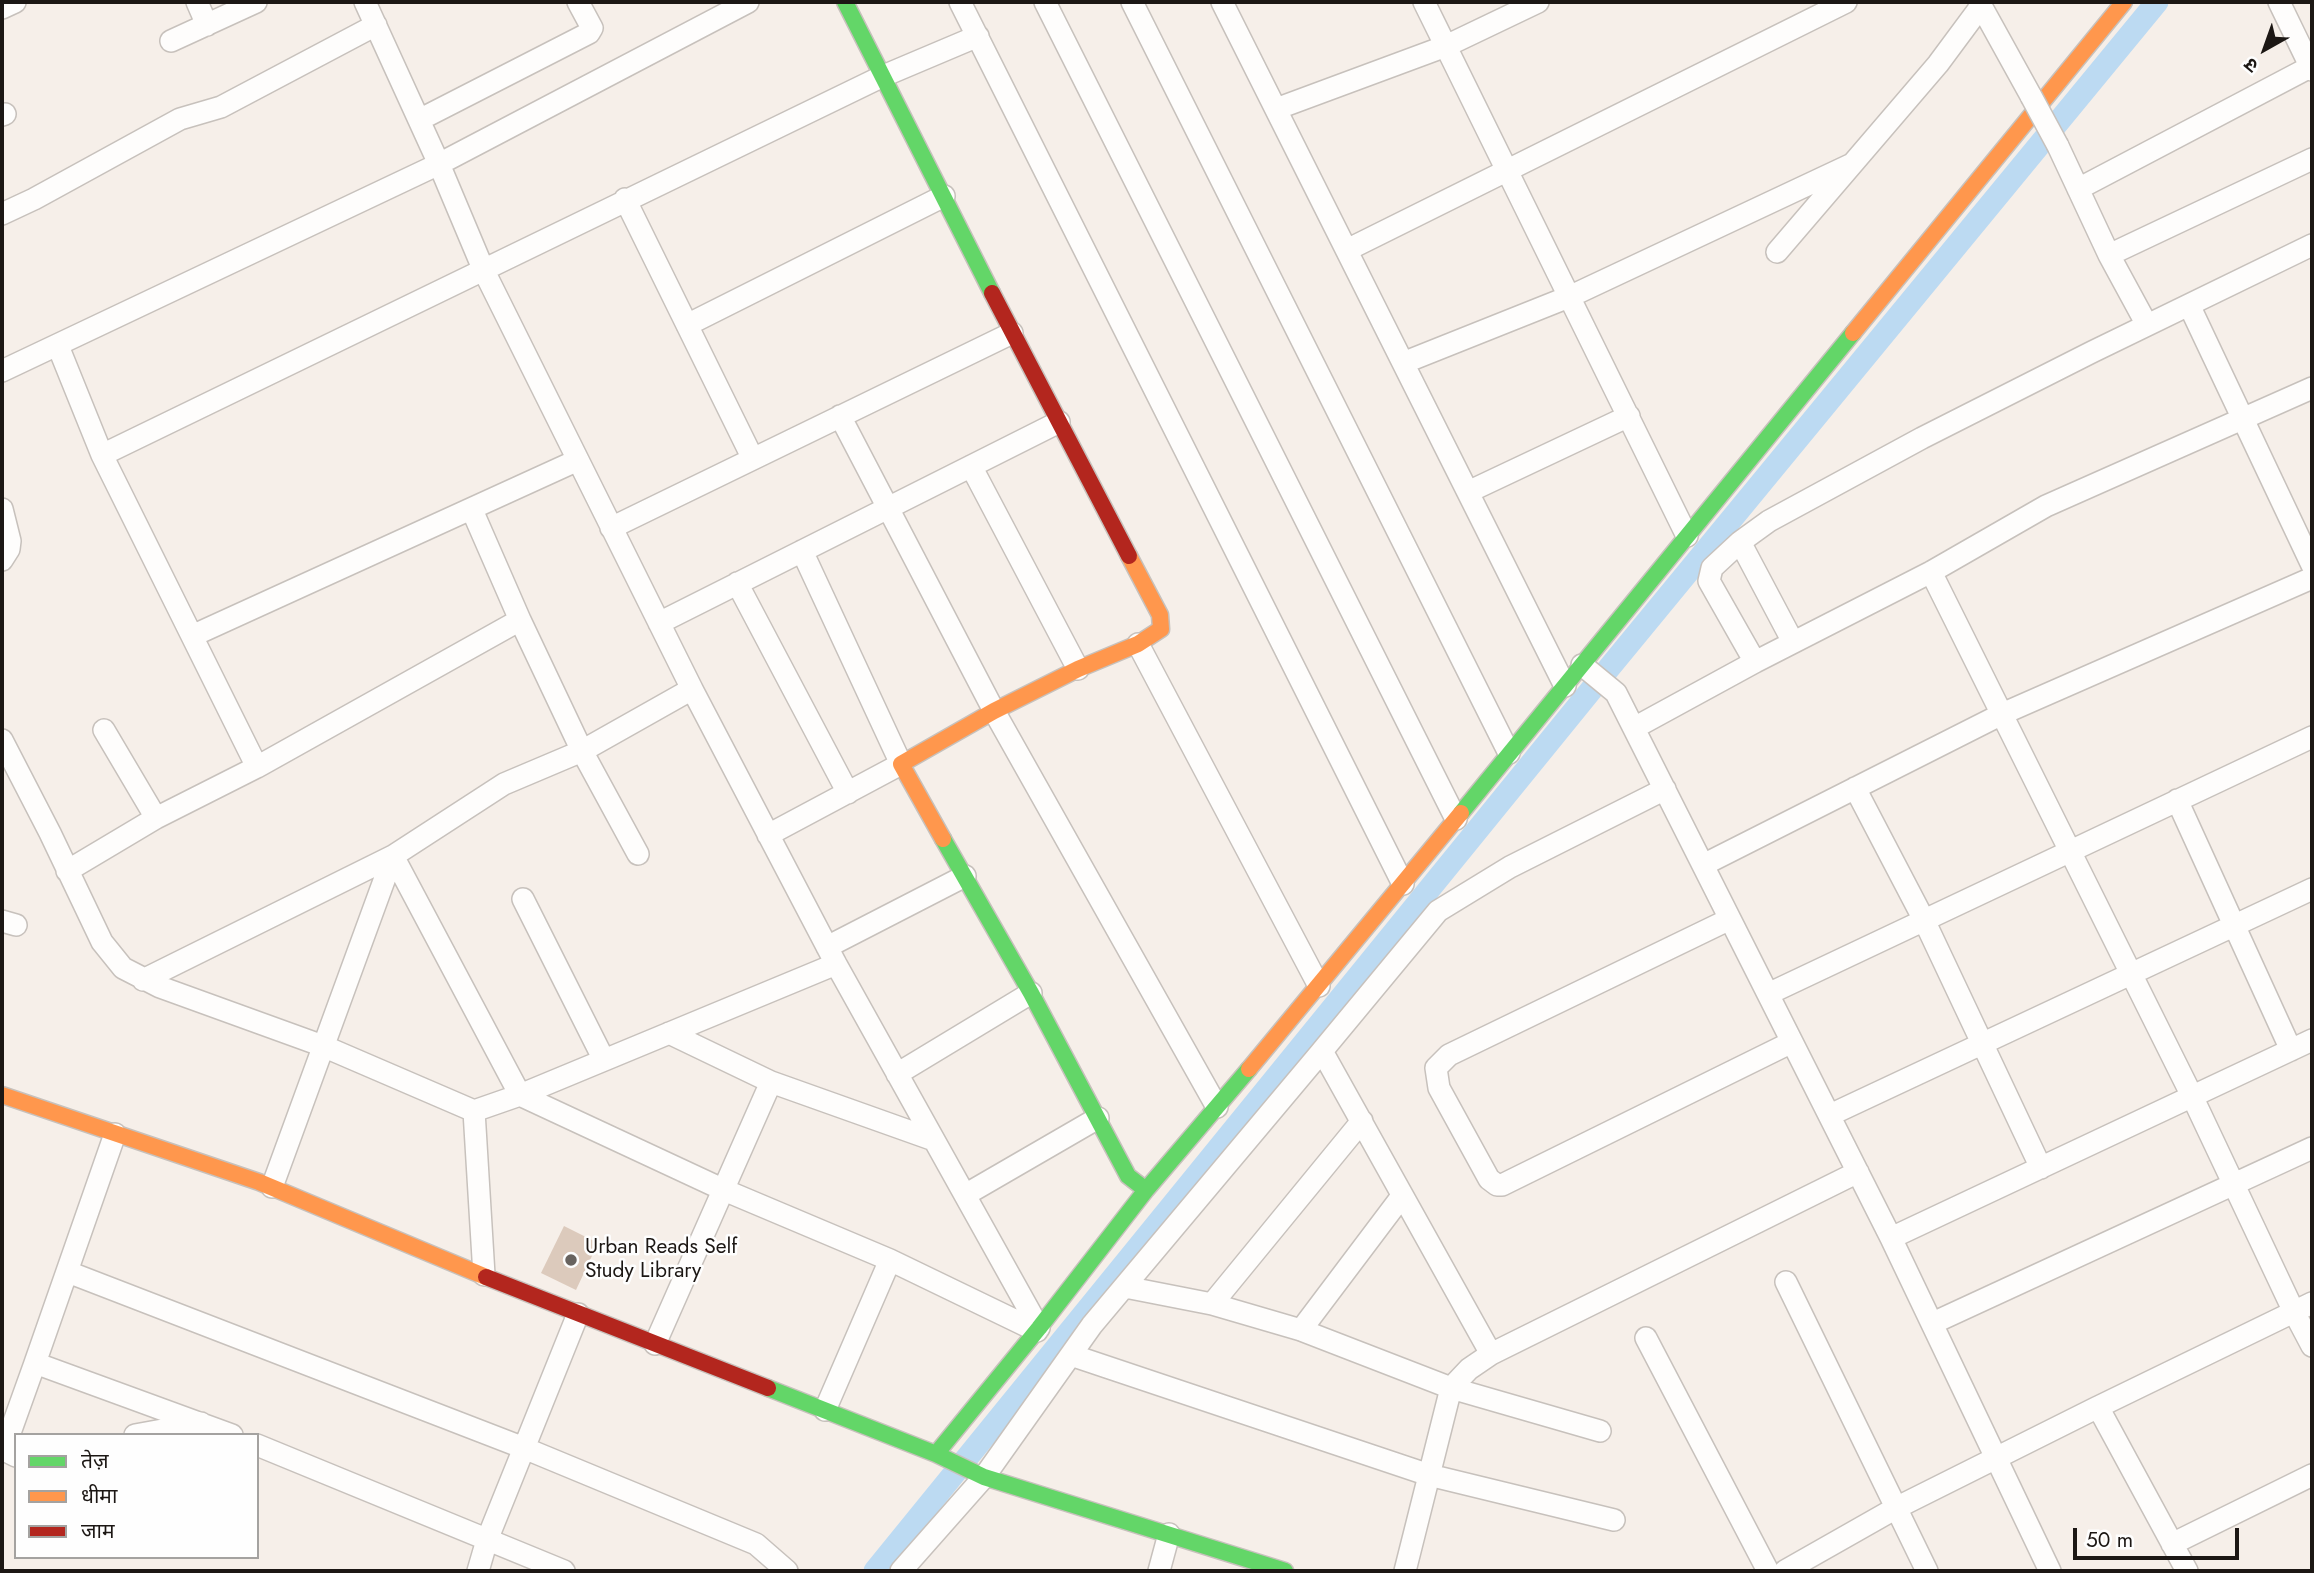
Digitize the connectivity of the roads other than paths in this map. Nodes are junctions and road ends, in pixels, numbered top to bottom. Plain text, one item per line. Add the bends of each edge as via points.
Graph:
1 (15, 2) edge
2 (197, 2) edge
3 (256, 2) edge
4 (365, 2) edge
5 (578, 2) edge
6 (748, 2) edge
7 (845, 2) edge
8 (960, 2) edge
9 (1045, 2) edge
10 (1132, 2) edge
11 (1222, 2) edge
12 (1424, 2) edge
13 (1538, 2) edge
14 (1846, 2) edge
15 (2124, 2) edge
16 (2279, 2) edge
17 (1980, 4) edge
18 (2, 8) edge
19 (376, 24) junction
20 (207, 25) junction
21 (978, 36) junction
22 (171, 41) dead end
23 (1446, 46) junction
24 (2311, 68) edge
25 (881, 77) junction
26 (1276, 109) junction
27 (419, 120) junction
28 (2312, 159) edge
29 (439, 163) junction
30 (1852, 164) junction
31 (1509, 170) junction
32 (2078, 189) junction
33 (944, 196) junction
34 (625, 199) junction
35 (2, 214) edge
36 (2312, 245) edge
37 (1347, 250) junction
38 (1777, 252) dead end
39 (2109, 255) junction
40 (484, 271) junction
41 (1571, 296) junction
42 (2189, 305) junction
43 (687, 325) junction
44 (2147, 325) junction
45 (1012, 333) junction
46 (58, 346) junction
47 (1403, 363) junction
48 (2, 371) edge
49 (2312, 388) edge
50 (840, 416) junction
51 (1629, 416) junction
52 (2243, 418) junction
53 (1059, 422) junction
54 (102, 455) junction
55 (752, 459) junction
56 (578, 460) junction
57 (971, 466) junction
58 (1468, 492) junction
59 (888, 507) junction
60 (2, 509) edge
61 (472, 510) junction
62 (611, 527) junction
63 (1687, 536) junction
64 (1740, 542) junction
65 (802, 551) junction
66 (2, 560) edge
67 (2312, 565) edge
68 (1931, 572) junction
69 (2312, 578) edge
70 (737, 583) junction
71 (520, 620) junction
72 (659, 622) junction
73 (192, 636) junction
74 (1793, 642) junction
75 (1138, 645) junction
76 (1755, 662) junction
77 (1078, 669) junction
78 (1588, 669) junction
79 (1565, 686) junction
80 (692, 689) junction
81 (994, 711) junction
82 (2002, 714) junction
83 (1634, 728) junction
84 (104, 730) dead end
85 (2312, 737) edge
86 (2, 740) edge
87 (582, 751) junction
88 (1508, 753) junction
89 (901, 765) junction
90 (257, 767) junction
91 (1856, 788) junction
92 (1665, 789) junction
93 (848, 793) junction
94 (2177, 800) junction
95 (156, 818) junction
96 (1456, 819) junction
97 (768, 835) junction
98 (2070, 850) junction
99 (638, 854) dead end
100 (393, 856) junction
101 (1703, 865) junction
102 (68, 871) junction
103 (965, 876) junction
104 (1403, 884) junction
105 (2312, 889) edge
106 (523, 898) dead end
107 (1730, 919) junction
108 (1924, 920) junction
109 (2235, 925) junction
110 (832, 955) junction
111 (2131, 972) junction
112 (143, 980) junction
113 (1320, 986) junction
114 (1031, 993) junction
115 (1768, 994) junction
116 (669, 1033) junction
117 (2312, 1040) edge
118 (1793, 1042) junction
119 (1983, 1042) junction
120 (323, 1046) junction
121 (2291, 1050) junction
122 (1322, 1051) junction
123 (604, 1060) junction
124 (897, 1074) junction
125 (771, 1082) junction
126 (2, 1095) edge
127 (520, 1095) junction
128 (2192, 1096) junction
129 (1217, 1107) junction
130 (474, 1111) junction
131 (1830, 1115) junction
132 (1098, 1118) junction
133 (1362, 1121) junction
134 (115, 1133) junction
135 (934, 1140) junction
136 (2312, 1148) edge
137 (2041, 1168) junction
138 (1858, 1172) junction
139 (2233, 1183) junction
140 (272, 1187) junction
141 (724, 1190) junction
142 (1146, 1190) junction
143 (965, 1195) junction
144 (1402, 1196) junction
145 (1891, 1238) junction
146 (890, 1260) junction
147 (68, 1272) junction
148 (484, 1275) junction
149 (1786, 1282) dead end
150 (1125, 1287) junction
151 (1212, 1304) junction
152 (2303, 1308) edge
153 (578, 1314) junction
154 (1933, 1323) junction
155 (1038, 1329) junction
156 (1301, 1330) junction
157 (1646, 1338) dead end
158 (655, 1344) junction
159 (2312, 1346) edge
160 (1490, 1353) junction
161 (1071, 1355) junction
162 (35, 1363) junction
163 (1451, 1388) junction
164 (2098, 1406) junction
165 (825, 1410) junction
166 (203, 1422) junction
167 (1600, 1431) dead end
168 (145, 1433) edge
169 (228, 1433) edge
170 (259, 1446) edge
171 (524, 1448) junction
172 (14, 1455) edge
173 (938, 1455) junction
174 (1997, 1458) junction
175 (980, 1475) junction
176 (1429, 1475) junction
177 (2312, 1475) edge
178 (1896, 1508) junction
179 (1614, 1521) dead end
180 (1169, 1534) junction
181 (487, 1540) junction
182 (2172, 1544) junction
183 (478, 1571) edge
184 (564, 1571) edge
185 (787, 1571) edge
186 (901, 1571) edge
187 (1159, 1571) edge
188 (1285, 1571) edge
189 (1405, 1571) edge
190 (1768, 1571) edge
191 (1785, 1571) edge
192 (1927, 1571) edge
193 (2050, 1571) edge
194 (2187, 1571) edge

1 - 18 street
2 - 20 street
3 - 20 street
4 - 19 street
5 - 27 street via 592,28 589,33
6 - 29 street
7 - 25 street
8 - 21 street
9 - 96 street
10 - 88 street
11 - 26 street
12 - 23 street
13 - 23 street
14 - 31 street
15 - 63 street
16 - 24 street
17 - 30 street via 1938,64
17 - 32 street, bridge
19 - 27 street
19 - 35 street via 221,107 180,119
20 - 22 street
21 - 25 street
21 - 104 street
23 - 26 street
23 - 31 street
24 - 32 street
25 - 33 street
25 - 34 street
26 - 37 street
27 - 29 street
28 - 39 street
29 - 40 street
29 - 46 street
30 - 38 street
30 - 41 street
31 - 37 street
31 - 41 street
32 - 39 street
33 - 43 street
33 - 45 street
34 - 40 street
34 - 43 street
36 - 42 street
37 - 47 street
39 - 44 street
40 - 54 street
40 - 56 street
41 - 47 street
41 - 51 street
42 - 44 street
42 - 52 street
43 - 55 street
44 - 64 street via 1910,445 1769,521
45 - 50 street
45 - 53 street
46 - 48 street
46 - 54 street
47 - 58 street
49 - 52 street
50 - 55 street
50 - 59 street
51 - 58 street
51 - 63 street
52 - 67 street
52 - 68 street via 2046,506
53 - 57 street
53 - 75 street via 1160,615 1161,629
54 - 73 street
55 - 62 street
56 - 61 street
56 - 62 street
57 - 59 street
57 - 77 street
58 - 79 street
59 - 65 street
59 - 81 street
60 - 66 street via 10,541
61 - 71 street
61 - 73 street
62 - 72 street
63 - 78 street
64 - 74 street
64 - 76 street via 1712,568 1709,581
65 - 70 street
65 - 89 street
68 - 74 street
68 - 82 street
69 - 82 street
70 - 72 street
70 - 93 street
71 - 87 street
71 - 90 street
72 - 80 street
73 - 90 street
74 - 76 street
75 - 77 street
75 - 113 street
76 - 83 street
77 - 81 street
78 - 79 street
78 - 83 street via 1616,693
79 - 88 street
80 - 87 street
80 - 97 street
81 - 89 street
81 - 129 street
82 - 91 street
82 - 98 street
83 - 92 street
84 - 95 street
85 - 94 street
86 - 102 street
87 - 99 street
87 - 100 street via 504,784
88 - 96 street
89 - 93 street
89 - 103 street
90 - 95 street
91 - 101 street
91 - 108 street
92 - 101 street
92 - 122 street via 1510,867 1437,911
93 - 97 street
94 - 98 street
94 - 109 street
95 - 102 street
96 - 104 street
97 - 110 street
98 - 108 street
98 - 111 street
100 - 112 street
100 - 120 street
100 - 127 street
101 - 107 street
102 - 112 street via 111,956
103 - 110 street
103 - 114 street
104 - 113 street
105 - 109 street
106 - 123 street
107 - 115 street
107 - 118 street via 1449,1055 1436,1068 1440,1088 1489,1179 1502,1185
108 - 115 street
108 - 119 street
109 - 111 street
109 - 121 street
110 - 116 street
110 - 124 street
111 - 119 street
111 - 128 street
112 - 120 street
113 - 129 street
114 - 124 street
114 - 132 street
115 - 118 street
116 - 123 street
116 - 125 street
117 - 121 street
118 - 131 street
119 - 131 street
119 - 137 street
120 - 130 street
120 - 140 street
121 - 128 street
122 - 133 street
122 - 150 street
123 - 127 street
124 - 135 street
125 - 135 street
125 - 141 street
126 - 134 street
127 - 130 street
127 - 141 street
128 - 137 street
128 - 139 street
129 - 142 street
130 - 148 street
131 - 138 street
132 - 142 street via 1128,1176
132 - 143 street
133 - 144 street
133 - 151 street
134 - 140 street
134 - 147 street
135 - 143 street
136 - 139 street
137 - 145 street
138 - 145 street
138 - 160 street
139 - 152 street
139 - 154 street
140 - 148 street
141 - 146 street
141 - 158 street
142 - 155 street
143 - 155 street
144 - 156 street
144 - 160 street
145 - 154 street
146 - 155 street
146 - 165 street
147 - 162 street
147 - 171 street
148 - 153 street
149 - 178 street
150 - 151 street
150 - 161 street
151 - 156 street
152 - 159 street
152 - 164 street
153 - 158 street
153 - 171 street
154 - 174 street
155 - 173 street
156 - 163 street
157 - 190 street
158 - 165 street
160 - 163 street
161 - 175 street
161 - 176 street
162 - 166 street
162 - 172 street via 6,1444
163 - 167 street
163 - 176 street
164 - 174 street
164 - 182 street
165 - 173 street
166 - 168 street
166 - 169 street
170 - 181 street
171 - 181 street
171 - 185 street via 756,1544
173 - 175 street
174 - 178 street
174 - 193 street
175 - 180 street
175 - 186 street
176 - 179 street
176 - 189 street
177 - 182 street
178 - 191 street
178 - 192 street
180 - 187 street
180 - 188 street
181 - 183 street
181 - 184 street
182 - 194 street

